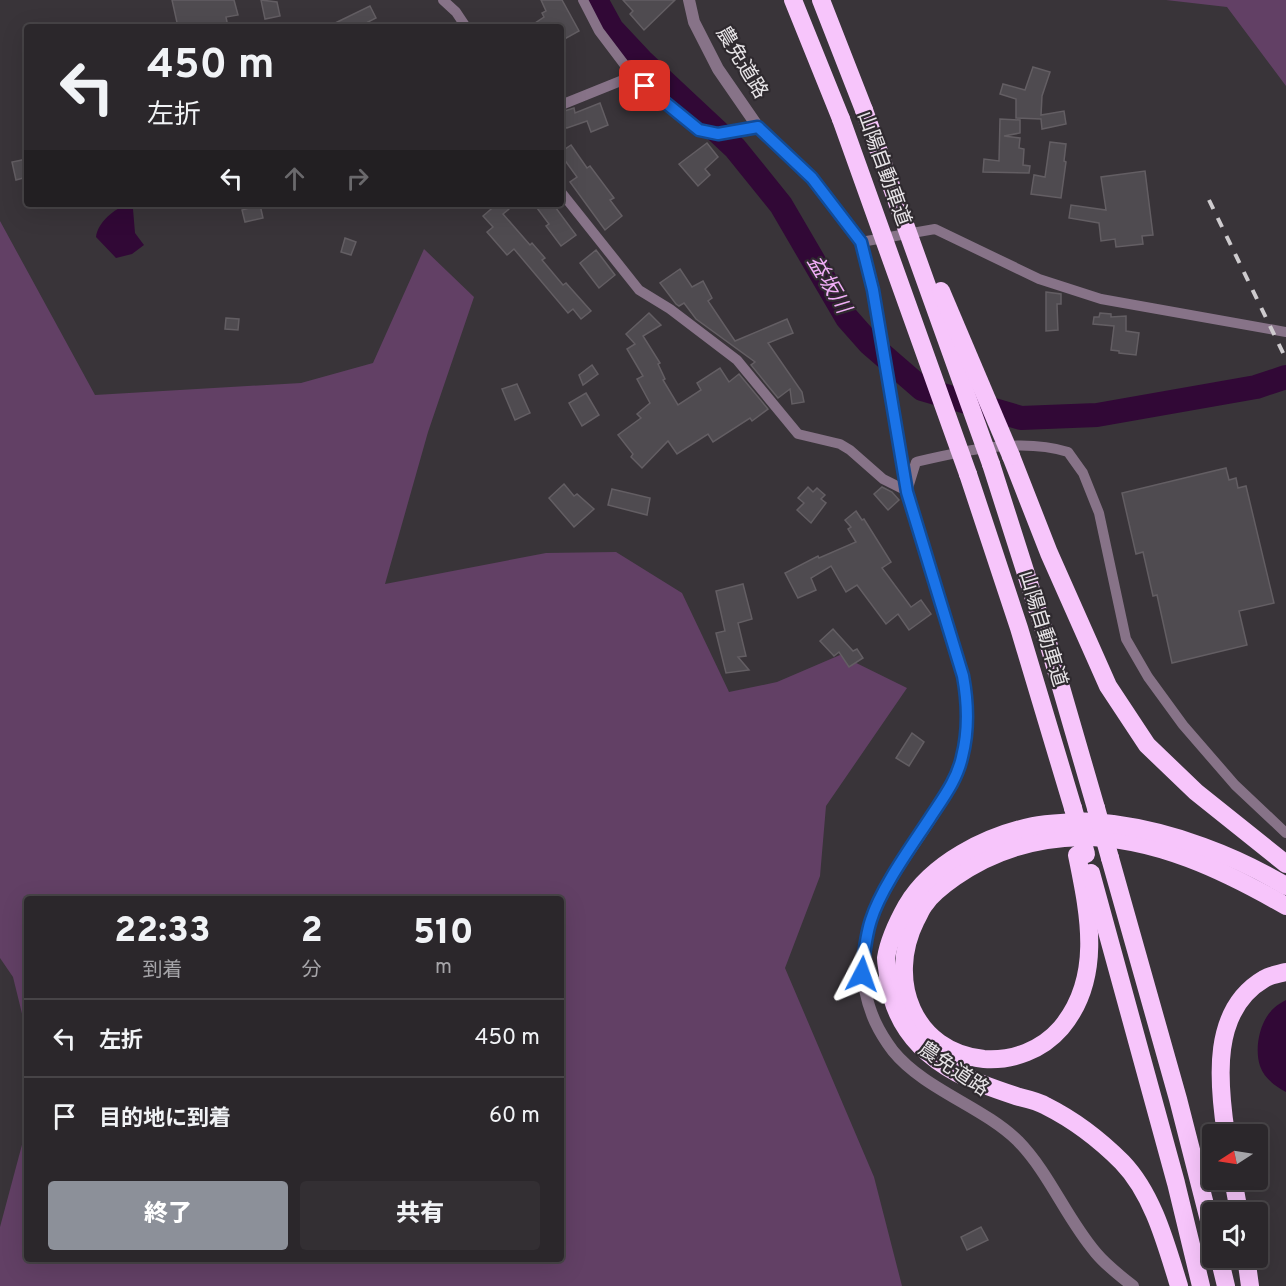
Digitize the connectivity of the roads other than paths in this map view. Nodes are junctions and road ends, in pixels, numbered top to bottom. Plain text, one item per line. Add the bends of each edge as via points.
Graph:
1 (443, 0) edge
2 (582, 0) edge
3 (689, 0) edge
4 (793, 0) edge
5 (821, 0) edge
6 (464, 24) edge
7 (633, 76) junction
8 (564, 104) edge
9 (864, 110) junction
10 (758, 127) junction
11 (564, 196) edge
12 (861, 242) junction
13 (1286, 332) edge
14 (907, 492) junction
15 (1286, 833) edge
16 (1081, 855) junction
17 (1286, 864) edge
18 (1286, 886) edge
19 (1286, 906) edge
20 (1286, 972) edge
21 (1225, 1124) edge
22 (1204, 1202) edge
23 (1222, 1268) edge
24 (1248, 1268) edge
25 (1133, 1286) edge
26 (1179, 1286) edge
27 (1201, 1286) edge
28 (1226, 1286) edge
29 (1250, 1286) edge

1 - 6 street
2 - 7 street via 599,31
3 - 10 street, 農免道路 via 694,22 717,69
4 - 16 highway, 山陽自動車道, bridge via 842,119 968,474 1073,808
5 - 9 highway, 山陽自動車道
7 - 8 street
7 - 10 street via 699,130 718,134
9 - 17 highway, bridge via 1108,686 1148,745 1196,792
9 - 22 highway, 山陽自動車道, bridge via 991,464 1049,646
10 - 12 street, 農免道路 via 812,178
11 - 14 street via 639,290 737,360 798,434 840,444 883,479
12 - 13 street via 935,229 1039,279 1101,299
12 - 14 street, 農免道路 via 873,290
14 - 15 street via 916,462 1026,445 1068,453 1083,473 1099,513 1126,639 1183,725 1235,785
14 - 25 street, 農免道路 via 963,676 967,727 953,783 872,918 862,974 868,1003 877,1029 895,1053 916,1073 1016,1140 1051,1182 1096,1253
16 - 19 highway via 1090,949 1085,983 1072,1014 1051,1039 1023,1054 994,1059 967,1057 945,1048 925,1032 905,990 903,962 910,933 924,904 945,884 1003,850 1036,841 1083,837 1133,842 1199,861
16 - 27 highway, 山陽自動車道 via 1176,1182
18 - 26 highway via 1257,868 1202,846 1133,827 1083,821 1033,826 969,850 938,870 914,893 897,922 886,959 890,994 899,1017 914,1041 932,1058 958,1074 1044,1105 1100,1141 1124,1164 1147,1198
20 - 21 highway via 1266,978 1246,992 1231,1013 1222,1044
23 - 28 highway
24 - 29 highway

